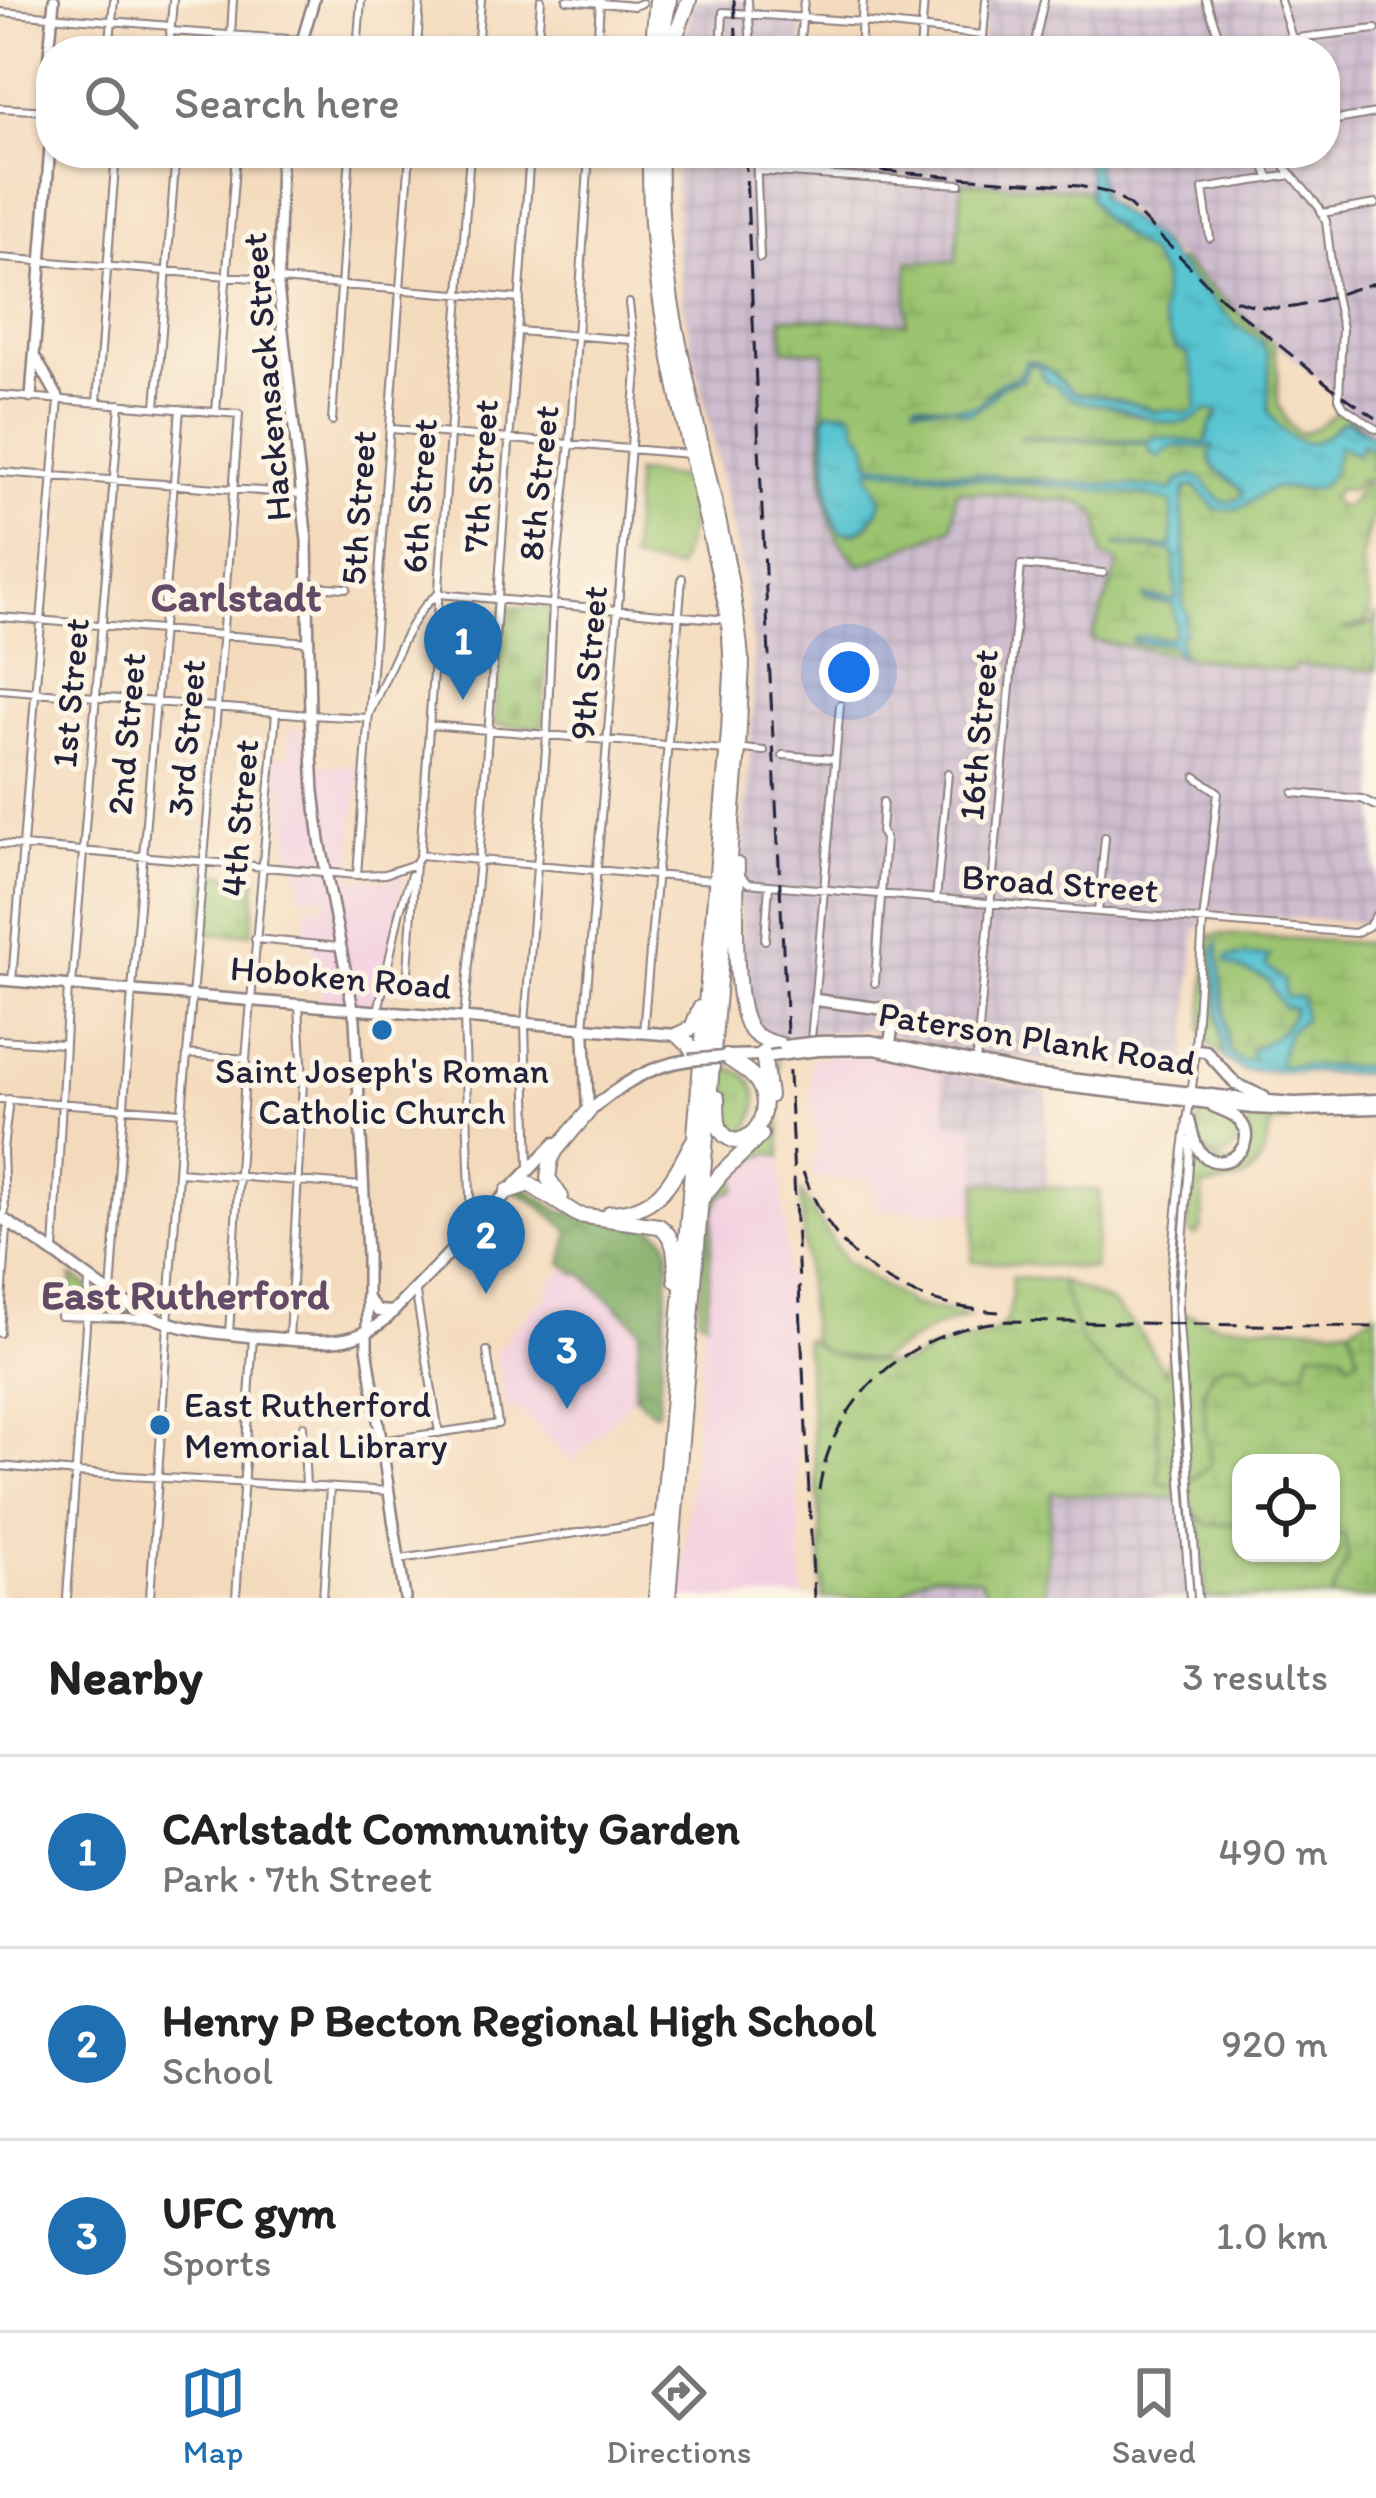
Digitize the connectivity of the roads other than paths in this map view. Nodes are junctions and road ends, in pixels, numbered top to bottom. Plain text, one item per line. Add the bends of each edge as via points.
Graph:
1 (53, 0) edge
2 (114, 0) edge
3 (173, 0) edge
4 (233, 0) edge
5 (314, 0) edge
6 (361, 0) edge
7 (420, 0) edge
8 (481, 0) edge
9 (541, 0) edge
10 (567, 0) edge
11 (669, 0) edge
12 (679, 0) edge
13 (689, 0) edge
14 (748, 0) edge
15 (804, 0) edge
16 (863, 0) edge
17 (924, 0) edge
18 (986, 0) edge
19 (1044, 0) edge
20 (1206, 0) edge
21 (1280, 0) edge
22 (650, 1) edge
23 (600, 2) edge
24 (0, 12) edge
25 (749, 14) junction
26 (52, 16) junction
27 (802, 19) junction
28 (112, 21) junction
29 (862, 22) junction
30 (171, 28) junction
31 (922, 28) junction
32 (1376, 29) edge
33 (231, 35) junction
34 (983, 35) joint
35 (50, 36) edge
36 (111, 36) edge
37 (170, 36) edge
38 (238, 36) edge
39 (304, 36) edge
40 (358, 36) edge
41 (418, 36) edge
42 (478, 36) edge
43 (538, 36) edge
44 (598, 36) edge
45 (654, 36) edge
46 (660, 36) edge
47 (673, 36) edge
48 (676, 36) edge
49 (722, 36) edge
50 (750, 36) edge
51 (801, 36) edge
52 (861, 36) edge
53 (921, 36) edge
54 (1036, 36) edge
55 (1219, 36) edge
56 (1291, 36) edge
57 (1311, 36) edge
58 (0, 108) edge
59 (36, 110) edge
60 (1376, 113) edge
61 (1340, 119) edge
62 (48, 168) edge
63 (115, 168) edge
64 (175, 168) edge
65 (235, 168) edge
66 (281, 168) edge
67 (349, 168) edge
68 (409, 168) edge
69 (469, 168) edge
70 (529, 168) edge
71 (588, 168) edge
72 (650, 168) edge
73 (660, 168) edge
74 (757, 168) edge
75 (1266, 168) edge
76 (1286, 168) edge
77 (757, 171) junction
78 (1292, 175) junction
79 (1269, 178) junction
80 (961, 184) dead end
81 (1376, 204) edge
82 (1322, 213) junction
83 (1210, 238) dead end
84 (0, 258) edge
85 (760, 258) dead end
86 (41, 262) junction
87 (108, 267) junction
88 (168, 272) junction
89 (228, 276) junction
90 (278, 279) junction
91 (342, 285) junction
92 (402, 290) junction
93 (462, 294) junction
94 (520, 299) junction
95 (629, 303) dead end
96 (518, 331) junction
97 (578, 335) junction
98 (632, 340) junction
99 (34, 355) junction
100 (0, 395) edge
101 (31, 397) junction
102 (59, 399) junction
103 (97, 402) junction
104 (120, 404) junction
105 (156, 407) junction
106 (180, 409) junction
107 (217, 412) junction
108 (332, 421) dead end
109 (392, 429) junction
110 (1376, 429) edge
111 (451, 434) junction
112 (510, 440) junction
113 (570, 445) junction
114 (631, 450) junction
115 (693, 454) junction
116 (0, 472) edge
117 (52, 477) junction
118 (112, 480) junction
119 (173, 484) junction
120 (233, 489) junction
121 (302, 494) junction
122 (1102, 573) dead end
123 (682, 578) dead end
124 (308, 586) junction
125 (346, 588) dead end
126 (439, 595) junction
127 (498, 600) junction
128 (553, 602) junction
129 (620, 611) junction
130 (679, 615) junction
131 (0, 617) edge
132 (729, 620) junction
133 (43, 621) junction
134 (103, 626) junction
135 (161, 628) junction
136 (221, 633) junction
137 (309, 641) junction
138 (742, 661) junction
139 (0, 689) edge
140 (37, 693) junction
141 (97, 698) junction
142 (157, 703) junction
143 (840, 705) dead end
144 (217, 708) junction
145 (276, 713) junction
146 (310, 716) junction
147 (367, 718) junction
148 (429, 725) junction
149 (488, 730) junction
150 (547, 735) junction
151 (609, 740) junction
152 (668, 745) junction
153 (735, 750) junction
154 (764, 751) dead end
155 (783, 755) dead end
156 (834, 759) junction
157 (948, 773) dead end
158 (1196, 777) dead end
159 (1294, 794) dead end
160 (883, 802) dead end
161 (1376, 806) edge
162 (1106, 838) dead end
163 (0, 844) edge
164 (24, 846) junction
165 (83, 851) junction
166 (420, 855) junction
167 (142, 856) junction
168 (479, 860) junction
169 (202, 861) junction
170 (536, 863) junction
171 (415, 864) junction
172 (262, 866) junction
173 (596, 868) junction
174 (737, 871) junction
175 (326, 872) junction
176 (357, 874) junction
177 (657, 876) junction
178 (717, 880) junction
179 (769, 885) junction
180 (824, 890) junction
181 (881, 895) junction
182 (936, 900) junction
183 (990, 904) junction
184 (1098, 912) junction
185 (1376, 915) edge
186 (1203, 921) junction
187 (255, 939) junction
188 (766, 940) dead end
189 (712, 944) junction
190 (340, 946) junction
191 (6, 981) edge
192 (875, 982) dead end
193 (70, 986) junction
194 (407, 987) dead end
195 (131, 991) junction
196 (191, 995) junction
197 (251, 1000) junction
198 (816, 1000) junction
199 (299, 1004) junction
200 (353, 1008) junction
201 (378, 1011) junction
202 (464, 1017) junction
203 (525, 1024) junction
204 (715, 1025) junction
205 (584, 1028) junction
206 (644, 1033) junction
207 (677, 1035) junction
208 (0, 1040) edge
209 (63, 1044) junction
210 (890, 1044) junction
211 (819, 1046) junction
212 (770, 1049) junction
213 (1196, 1050) junction
214 (187, 1054) junction
215 (725, 1057) junction
216 (246, 1059) junction
217 (804, 1060) dead end
218 (695, 1063) junction
219 (976, 1064) junction
220 (586, 1078) junction
221 (607, 1096) junction
222 (1160, 1097) junction
223 (5, 1099) edge
224 (1196, 1099) junction
225 (1275, 1102) junction
226 (61, 1103) junction
227 (1376, 1104) edge
228 (123, 1107) junction
229 (182, 1112) junction
230 (588, 1112) junction
231 (1189, 1120) junction
232 (696, 1136) junction
233 (1187, 1136) junction
234 (529, 1169) junction
235 (179, 1172) junction
236 (238, 1177) junction
237 (298, 1181) junction
238 (363, 1186) junction
239 (508, 1191) junction
240 (700, 1202) junction
241 (4, 1220) edge
242 (471, 1229) junction
243 (54, 1252) junction
244 (89, 1279) junction
245 (415, 1288) junction
246 (111, 1294) junction
247 (367, 1299) junction
248 (393, 1312) junction
249 (1, 1313) edge
250 (59, 1316) dead end
251 (85, 1318) junction
252 (163, 1321) junction
253 (0, 1333) edge
254 (229, 1334) junction
255 (368, 1334) junction
256 (253, 1336) junction
257 (679, 1336) junction
258 (289, 1339) junction
259 (487, 1351) dead end
260 (303, 1426) dead end
261 (440, 1433) junction
262 (381, 1442) junction
263 (0, 1466) edge
264 (77, 1473) junction
265 (159, 1477) junction
266 (243, 1482) junction
267 (305, 1486) junction
268 (330, 1488) junction
269 (390, 1491) junction
270 (663, 1520) junction
271 (400, 1559) junction
272 (68, 1598) edge
273 (150, 1598) edge
274 (236, 1598) edge
275 (323, 1598) edge
276 (405, 1598) edge
277 (656, 1598) edge
278 (668, 1598) edge
279 (1194, 1598) edge

1 - 26 main road
2 - 28 street
3 - 30 street
4 - 33 street
5 - 39 main road
6 - 40 street
7 - 41 street
8 - 42 street
9 - 43 street
10 - 23 street
11 - 46 highway
12 - 47 highway
13 - 48 highway
14 - 25 street
15 - 27 street
16 - 29 street
17 - 31 street
18 - 34 street
19 - 54 street
20 - 55 street
21 - 56 street
22 - 23 street
22 - 45 highway
23 - 44 street
24 - 26 street
25 - 27 street
25 - 49 street via 723,13
25 - 50 street
26 - 28 street
26 - 35 main road
27 - 29 street
27 - 51 street
28 - 30 street
28 - 36 street
29 - 31 street
29 - 52 street
30 - 33 street
30 - 37 street
31 - 34 street
31 - 53 street
32 - 57 street
33 - 38 street
58 - 59 street
60 - 61 street
62 - 86 main road
63 - 87 street
64 - 88 street
65 - 89 street
66 - 90 main road, Hackensack Street
67 - 91 street
68 - 92 street, 5th Street
69 - 93 street, 6th Street
70 - 94 street, 7th Street
71 - 97 street, 8th Street
72 - 115 highway via 660,295
73 - 138 highway via 677,338
74 - 77 street
75 - 79 street
76 - 78 street
77 - 80 street
77 - 85 street
78 - 79 street
78 - 82 street
79 - 83 street via 1202,189
81 - 82 street
82 - 110 street via 1342,326 1339,398
84 - 86 street
86 - 87 street
86 - 99 main road
87 - 88 street
87 - 103 street
88 - 89 street
88 - 105 street
89 - 90 street
89 - 107 street
90 - 91 street
90 - 121 main road, Hackensack Street
91 - 92 street
91 - 108 street
92 - 93 street
92 - 109 street, 5th Street
93 - 94 street
93 - 111 street, 6th Street
94 - 96 street, 7th Street
95 - 98 street, 9th Street
96 - 97 street
96 - 112 street, 7th Street
97 - 98 street
97 - 113 street, 8th Street
98 - 114 street, 9th Street
99 - 101 main road
99 - 102 main road
100 - 101 street
101 - 102 street
102 - 103 street
102 - 117 street
103 - 104 street
104 - 105 street
104 - 118 street, 1st Street
105 - 106 street
106 - 107 street
106 - 119 street, 2nd Street
107 - 120 street, 3rd Street via 239,414
109 - 111 street
109 - 147 street, 5th Street
111 - 112 street
111 - 126 street, 6th Street
112 - 113 street
112 - 127 street, 7th Street
113 - 114 street
113 - 128 street, 8th Street
114 - 115 street
114 - 129 street, 9th Street
115 - 132 highway
116 - 117 street
117 - 118 street
117 - 133 street
118 - 119 street
118 - 134 street, 1st Street
119 - 120 street
119 - 135 street, 2nd Street
120 - 121 street
120 - 136 street, 3rd Street
121 - 124 main road, Hackensack Street
122 - 183 street, 16th Street via 1021,565
123 - 130 street
124 - 125 street
124 - 137 main road, Hackensack Street
126 - 127 street
126 - 147 street via 409,631
126 - 148 street, 6th Street
127 - 128 street
127 - 149 street, 7th Street
128 - 129 street
128 - 150 street, 8th Street
129 - 130 street
129 - 151 street, 9th Street
130 - 132 street
130 - 152 street
131 - 133 street
132 - 153 highway
133 - 134 street
133 - 140 street
134 - 135 street
134 - 141 street, 1st Street
135 - 136 street
135 - 142 street, 2nd Street
136 - 137 street
136 - 144 street, 3rd Street
137 - 146 main road, Hackensack Street
138 - 153 highway via 745,704
138 - 204 highway
139 - 140 street
140 - 141 street
140 - 164 street
141 - 142 street
141 - 165 street, 1st Street
142 - 144 street
142 - 167 street, 2nd Street
143 - 156 street
144 - 145 street
144 - 169 street, 3rd Street
145 - 146 street
145 - 172 street, 4th Street
146 - 147 street
146 - 175 main road, Hackensack Street
147 - 176 street, 5th Street
148 - 149 street
148 - 166 street, 6th Street
149 - 150 street
149 - 168 street, 7th Street
150 - 151 street
150 - 170 street, 8th Street
151 - 152 street
151 - 173 street, 9th Street
152 - 153 street
152 - 177 street
153 - 154 street
153 - 174 highway
153 - 178 highway
155 - 156 street
156 - 180 street
157 - 182 street
158 - 186 street via 1218,792
159 - 161 street
160 - 181 street
162 - 184 street
163 - 164 street
164 - 165 street
164 - 191 street
165 - 167 street
165 - 193 street, 1st Street
166 - 168 street
166 - 171 street, 6th Street
167 - 169 street
167 - 195 street, 2nd Street
168 - 170 street
168 - 202 street, 7th Street
169 - 172 street
169 - 196 street, 3rd Street
170 - 173 street
170 - 203 street, 8th Street
171 - 176 street
171 - 194 street, 6th Street
171 - 201 street
172 - 175 street
172 - 187 street, 4th Street
173 - 177 street
173 - 205 street, 9th Street
174 - 179 street, Broad Street via 748,883
174 - 212 highway via 742,1011
175 - 176 street
175 - 190 main road, Hackensack Street
177 - 178 street
177 - 206 street
178 - 189 highway
179 - 180 street, Broad Street
179 - 188 street
180 - 181 street, Broad Street
180 - 198 street
181 - 182 street, Broad Street
181 - 192 street
182 - 183 street, Broad Street
183 - 184 street, Broad Street
183 - 219 street, 16th Street
184 - 186 street, Broad Street
185 - 186 street, Broad Street via 1355,933
186 - 213 street
187 - 190 street
187 - 197 street, 4th Street
189 - 207 highway via 699,1015
189 - 218 highway
190 - 200 main road, Hackensack Street
191 - 193 main road, Hoboken Road
193 - 195 main road, Hoboken Road
193 - 209 street, 1st Street
195 - 196 main road, Hoboken Road
195 - 228 street, 2nd Street
196 - 197 main road, Hoboken Road
196 - 214 street, 3rd Street
197 - 199 main road, Hoboken Road
197 - 216 street, 4th Street
198 - 210 main road via 885,1009 893,1021
198 - 217 street
199 - 200 main road, Hoboken Road
199 - 237 street
200 - 201 main road, Hoboken Road
200 - 238 main road, Hackensack Street
201 - 202 main road, Hoboken Road
202 - 203 main road, Hoboken Road
202 - 242 street, 7th Street
203 - 205 main road, Hoboken Road
203 - 234 street, 8th Street
204 - 215 highway via 718,1125 728,1139 743,1141 759,1125 762,1094 753,1076
204 - 240 highway
205 - 206 main road, Hoboken Road
205 - 220 main road
206 - 207 main road, Hoboken Road
207 - 218 highway
208 - 209 street
209 - 226 street, 1st Street
210 - 211 main road, Paterson Plank Road
210 - 219 main road, Paterson Plank Road
211 - 212 main road, Paterson Plank Road, bridge
211 - 222 main road, Paterson Plank Road
212 - 215 main road, Paterson Plank Road
212 - 240 highway via 765,1127
213 - 224 street
213 - 225 main road
214 - 216 street
214 - 229 street, 3rd Street
215 - 218 main road, Paterson Plank Road, bridge
216 - 236 street, 4th Street
218 - 221 main road, Paterson Plank Road via 642,1074
218 - 232 highway
219 - 224 main road, Paterson Plank Road
220 - 221 main road
220 - 230 main road
221 - 230 main road, Paterson Plank Road
222 - 224 main road, Paterson Plank Road
222 - 233 main road via 1180,1112
223 - 226 street
223 - 241 street
224 - 225 main road, Paterson Plank Road
224 - 227 main road, Paterson Plank Road via 1283,1110
224 - 231 street
224 - 231 main road via 1241,1122 1239,1154 1223,1162 1204,1157
225 - 227 main road, Paterson Plank Road
226 - 228 street
226 - 243 street, 1st Street
228 - 229 street
228 - 246 street, 2nd Street
229 - 235 street, 3rd Street
230 - 232 highway via 556,1150 548,1178 562,1197 590,1211 647,1204 668,1186
230 - 234 main road, Paterson Plank Road
231 - 233 street
232 - 257 highway
233 - 279 street via 1178,1308
234 - 239 main road, Paterson Plank Road
235 - 236 street
235 - 252 street, 3rd Street
236 - 237 street
236 - 254 street, 4th Street
237 - 238 street
237 - 258 street
238 - 247 main road, Hackensack Street
239 - 242 main road, Paterson Plank Road
239 - 257 highway via 530,1184 578,1215 666,1231 675,1247
240 - 278 highway
241 - 243 main road
241 - 249 street
242 - 245 main road, Paterson Plank Road
243 - 244 main road
244 - 246 main road
244 - 251 street
245 - 248 main road, Paterson Plank Road
245 - 261 street
246 - 252 main road
247 - 248 main road via 377,1311
247 - 255 main road, Hackensack Street
248 - 255 main road, Paterson Plank Road
249 - 253 street
250 - 251 street
251 - 252 street
251 - 264 street
252 - 254 main road
252 - 265 street, 3rd Street
254 - 256 main road
255 - 258 main road
255 - 262 main road, Hackensack Street
256 - 258 main road
256 - 266 street
257 - 270 highway
259 - 261 street via 498,1424
260 - 267 street
261 - 262 street
262 - 269 main road, Hackensack Street
263 - 264 street
264 - 265 street
264 - 272 street
265 - 266 street
265 - 273 street, 3rd Street
266 - 267 street
266 - 274 street
267 - 268 street
268 - 269 street
268 - 275 street
269 - 271 main road, Hackensack Street
270 - 271 street
270 - 277 highway
271 - 276 main road, Hackensack Street

